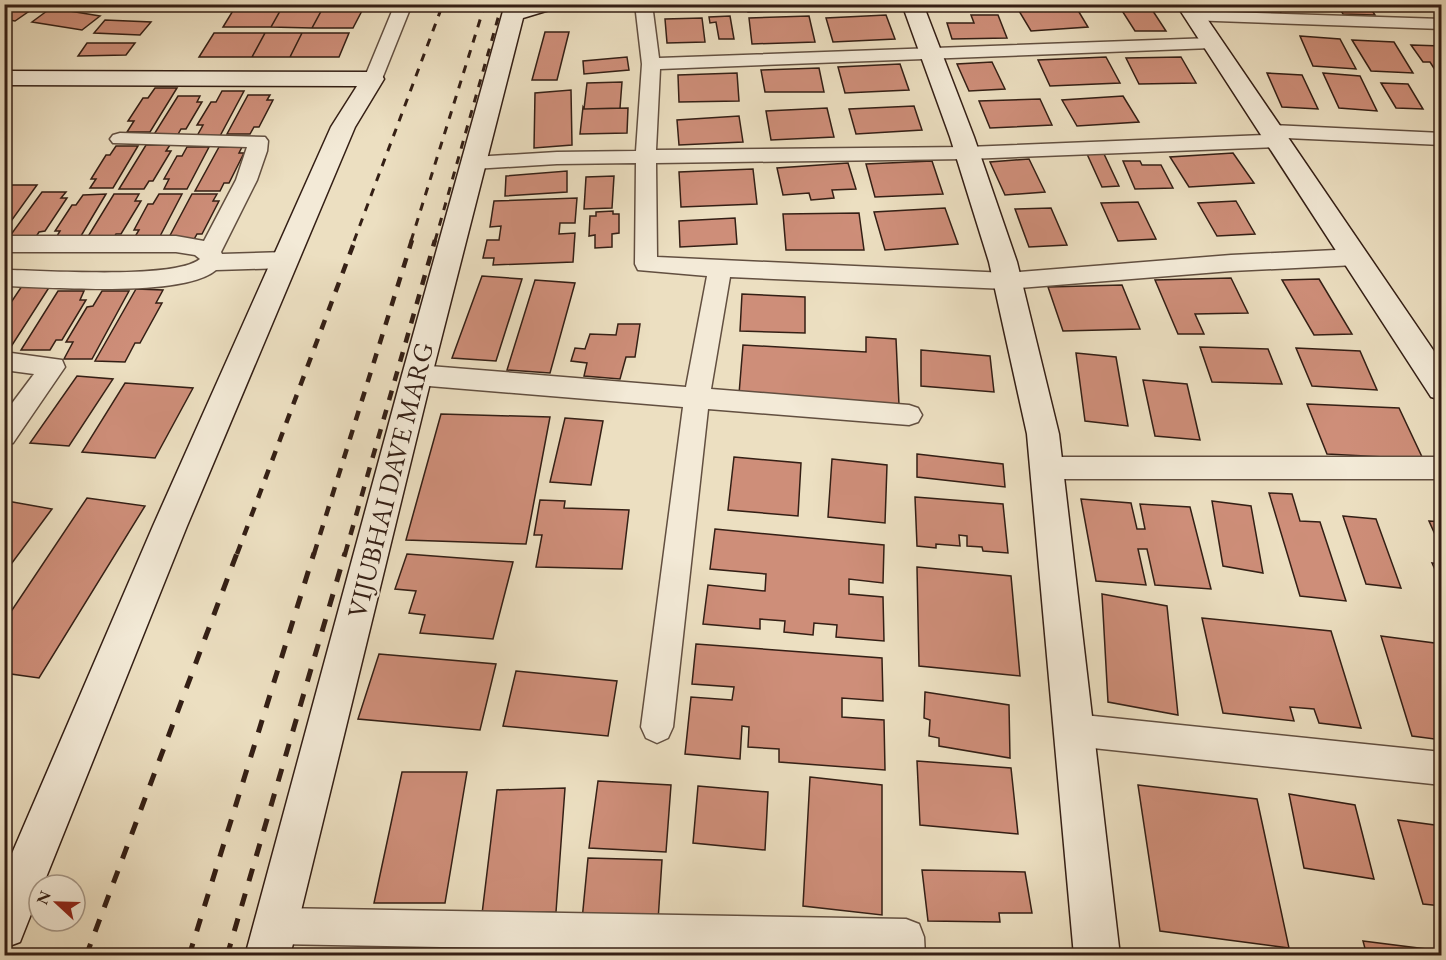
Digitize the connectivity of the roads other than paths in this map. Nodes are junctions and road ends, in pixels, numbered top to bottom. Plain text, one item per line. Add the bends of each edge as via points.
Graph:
1 (404, 4) edge
2 (549, 4) edge
3 (643, 4) edge
4 (912, 4) edge
5 (515, 9) edge
6 (1190, 10) edge
7 (1442, 24) edge
8 (1212, 43) junction
9 (930, 55) junction
10 (651, 64) junction
11 (4, 78) edge
12 (373, 79) junction
13 (1275, 136) junction
14 (120, 139) dead end
15 (1442, 139) edge
16 (967, 153) junction
17 (646, 157) junction
18 (473, 163) junction
19 (4, 244) edge
20 (1356, 257) junction
21 (210, 258) junction
22 (286, 260) junction
23 (720, 269) junction
24 (4, 278) edge
25 (1007, 281) junction
26 (4, 361) edge
27 (417, 375) junction
28 (1442, 388) edge
29 (697, 397) junction
30 (909, 415) dead end
31 (4, 435) edge
32 (1046, 468) junction
33 (1442, 468) edge
34 (657, 727) dead end
35 (1074, 730) junction
36 (1442, 769) edge
37 (4, 926) edge
38 (272, 941) edge
39 (907, 956) edge
40 (1097, 956) edge

1 - 12 street
2 - 5 street
3 - 10 street
4 - 9 street
5 - 18 street, VIJUBHAI DAVE MARG
6 - 7 street
6 - 8 street
8 - 9 street
8 - 13 street
9 - 10 street
9 - 16 street
10 - 17 street
11 - 12 street
12 - 22 street via 343,127
13 - 15 street
13 - 16 street
13 - 20 street
14 - 21 street via 258,141 259,148
16 - 17 street
16 - 25 street
17 - 18 street
17 - 23 street via 646,264
18 - 27 street, VIJUBHAI DAVE MARG
19 - 21 street via 176,244 201,248
20 - 25 street
20 - 28 street
21 - 22 street
21 - 24 street via 200,271 154,280
22 - 37 street via 170,526
23 - 25 street
23 - 29 street
25 - 32 street via 1042,434
26 - 31 street via 53,367
27 - 29 street
27 - 38 street, VIJUBHAI DAVE MARG
29 - 30 street
29 - 34 street
32 - 33 street
32 - 35 street
35 - 36 street
35 - 40 street
38 - 39 street via 906,937

